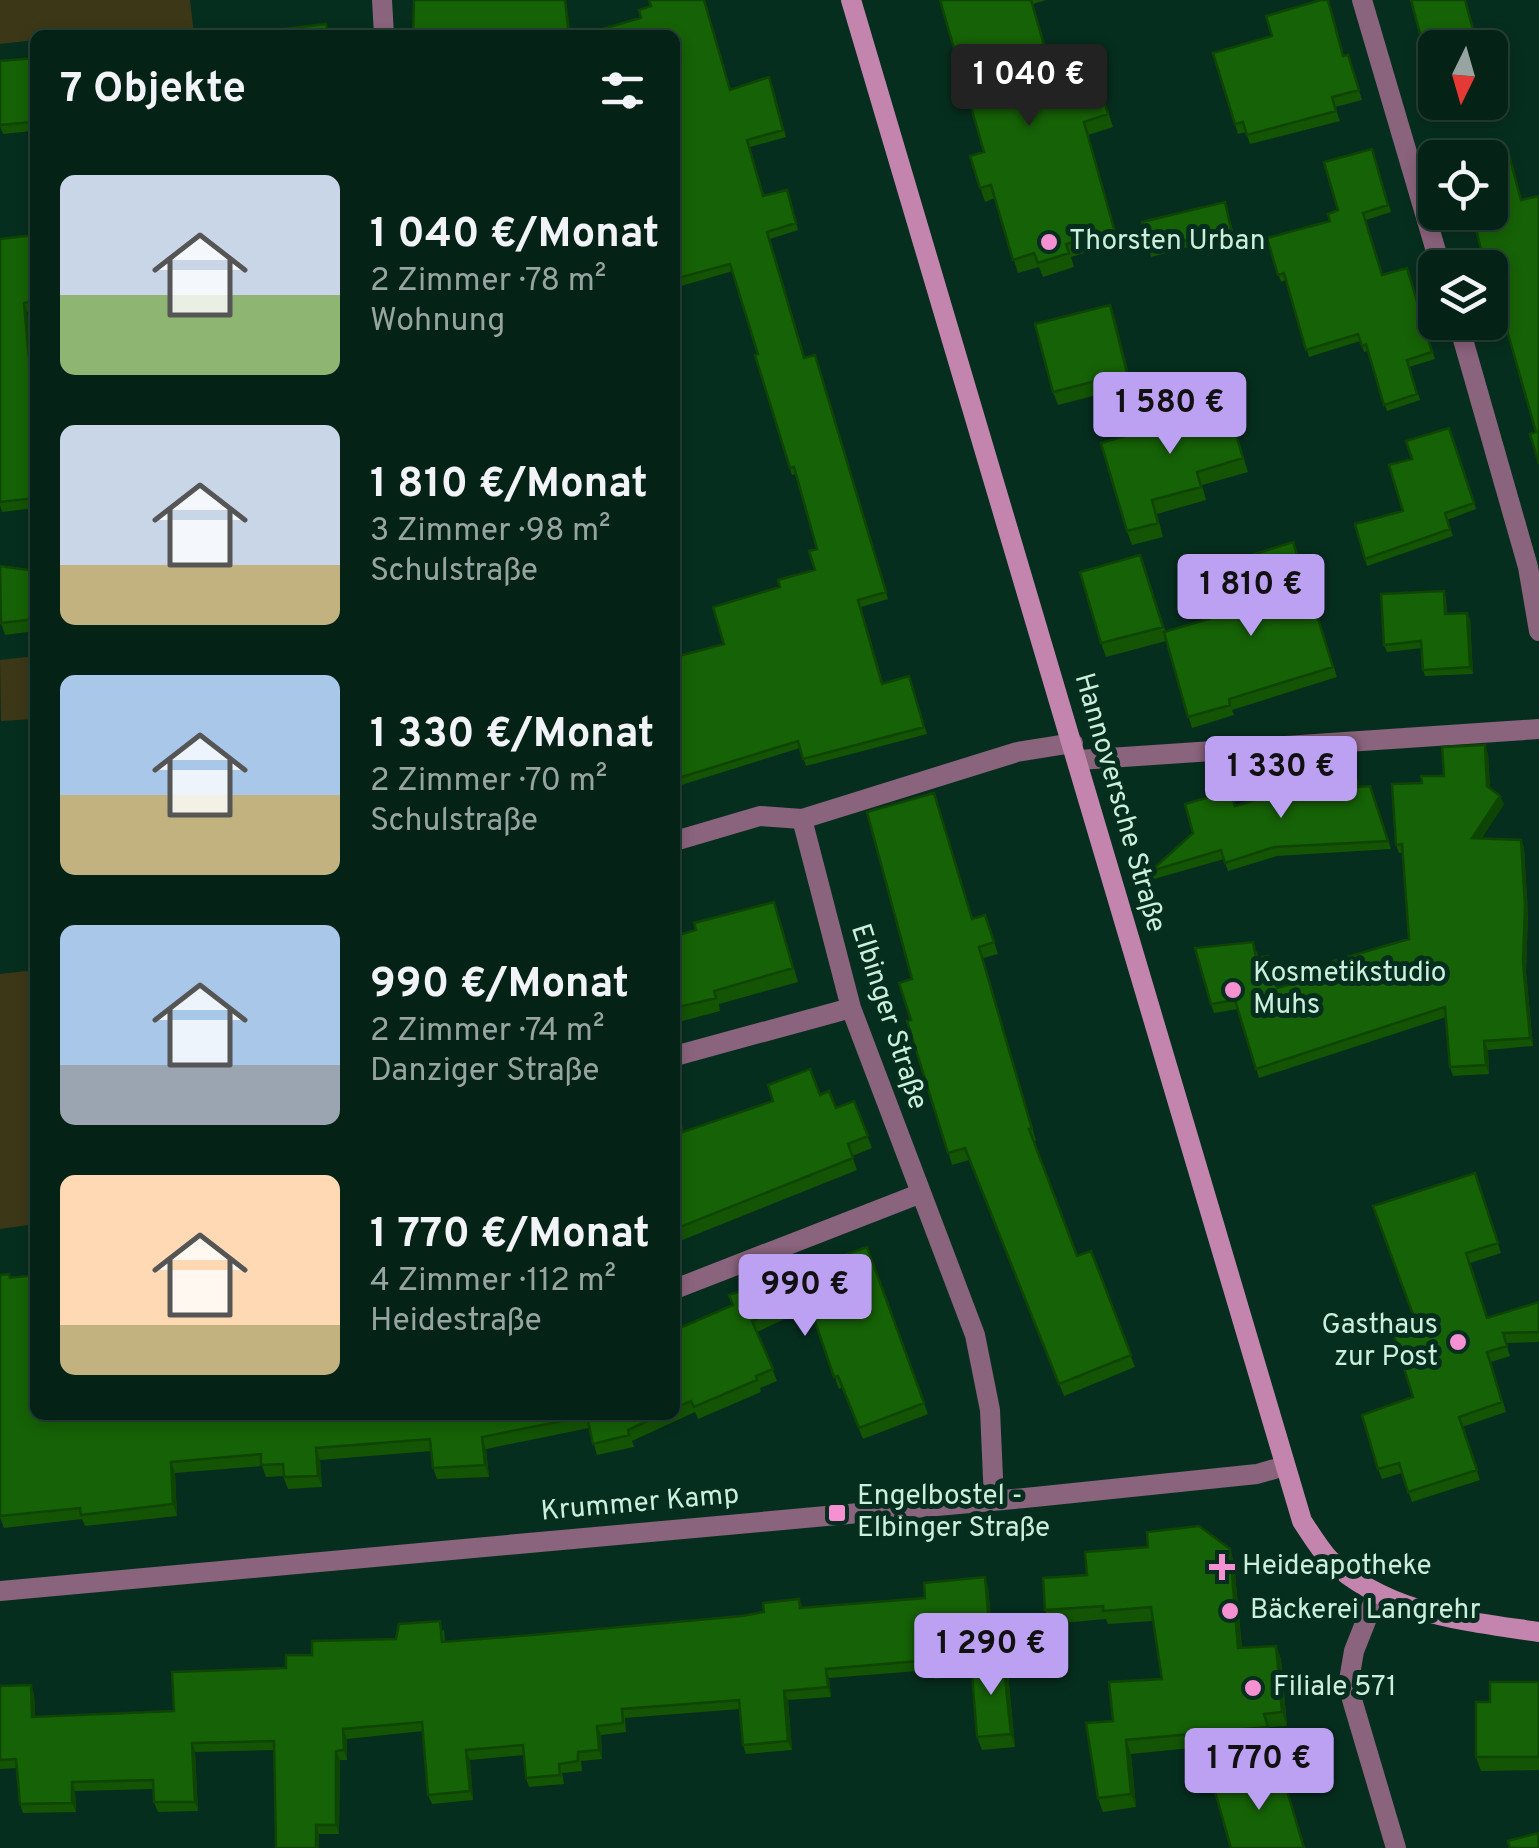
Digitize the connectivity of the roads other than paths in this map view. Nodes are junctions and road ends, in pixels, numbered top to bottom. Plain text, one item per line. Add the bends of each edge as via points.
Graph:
1 (382, 0) edge
2 (851, 0) edge
3 (1362, 0) edge
4 (384, 30) edge
5 (1437, 250) edge
6 (1463, 340) edge
7 (1539, 630) edge
8 (1539, 730) edge
9 (1076, 752) junction
10 (802, 819) junction
11 (680, 840) edge
12 (851, 1008) junction
13 (680, 1055) edge
14 (919, 1194) junction
15 (680, 1287) edge
16 (1285, 1466) junction
17 (994, 1500) junction
18 (0, 1591) edge
19 (1377, 1592) junction
20 (1539, 1632) edge
21 (1396, 1848) edge

1 - 4 street
2 - 9 street, Hannoversche Straße
3 - 5 street
6 - 7 street via 1528,567
8 - 9 street
9 - 10 street via 1017,752
9 - 16 street, Hannoversche Straße
10 - 11 street via 760,816
10 - 12 street, Elbinger Straße
12 - 13 street
12 - 14 street, Elbinger Straße
14 - 15 street
14 - 17 street, Elbinger Straße via 975,1335 990,1410
16 - 17 street, Krummer Kamp
16 - 19 street, Hannoversche Straße via 1302,1520 1329,1558
17 - 18 street, Krummer Kamp
19 - 20 street, Hannoversche Straße via 1424,1613
19 - 21 street via 1348,1686

